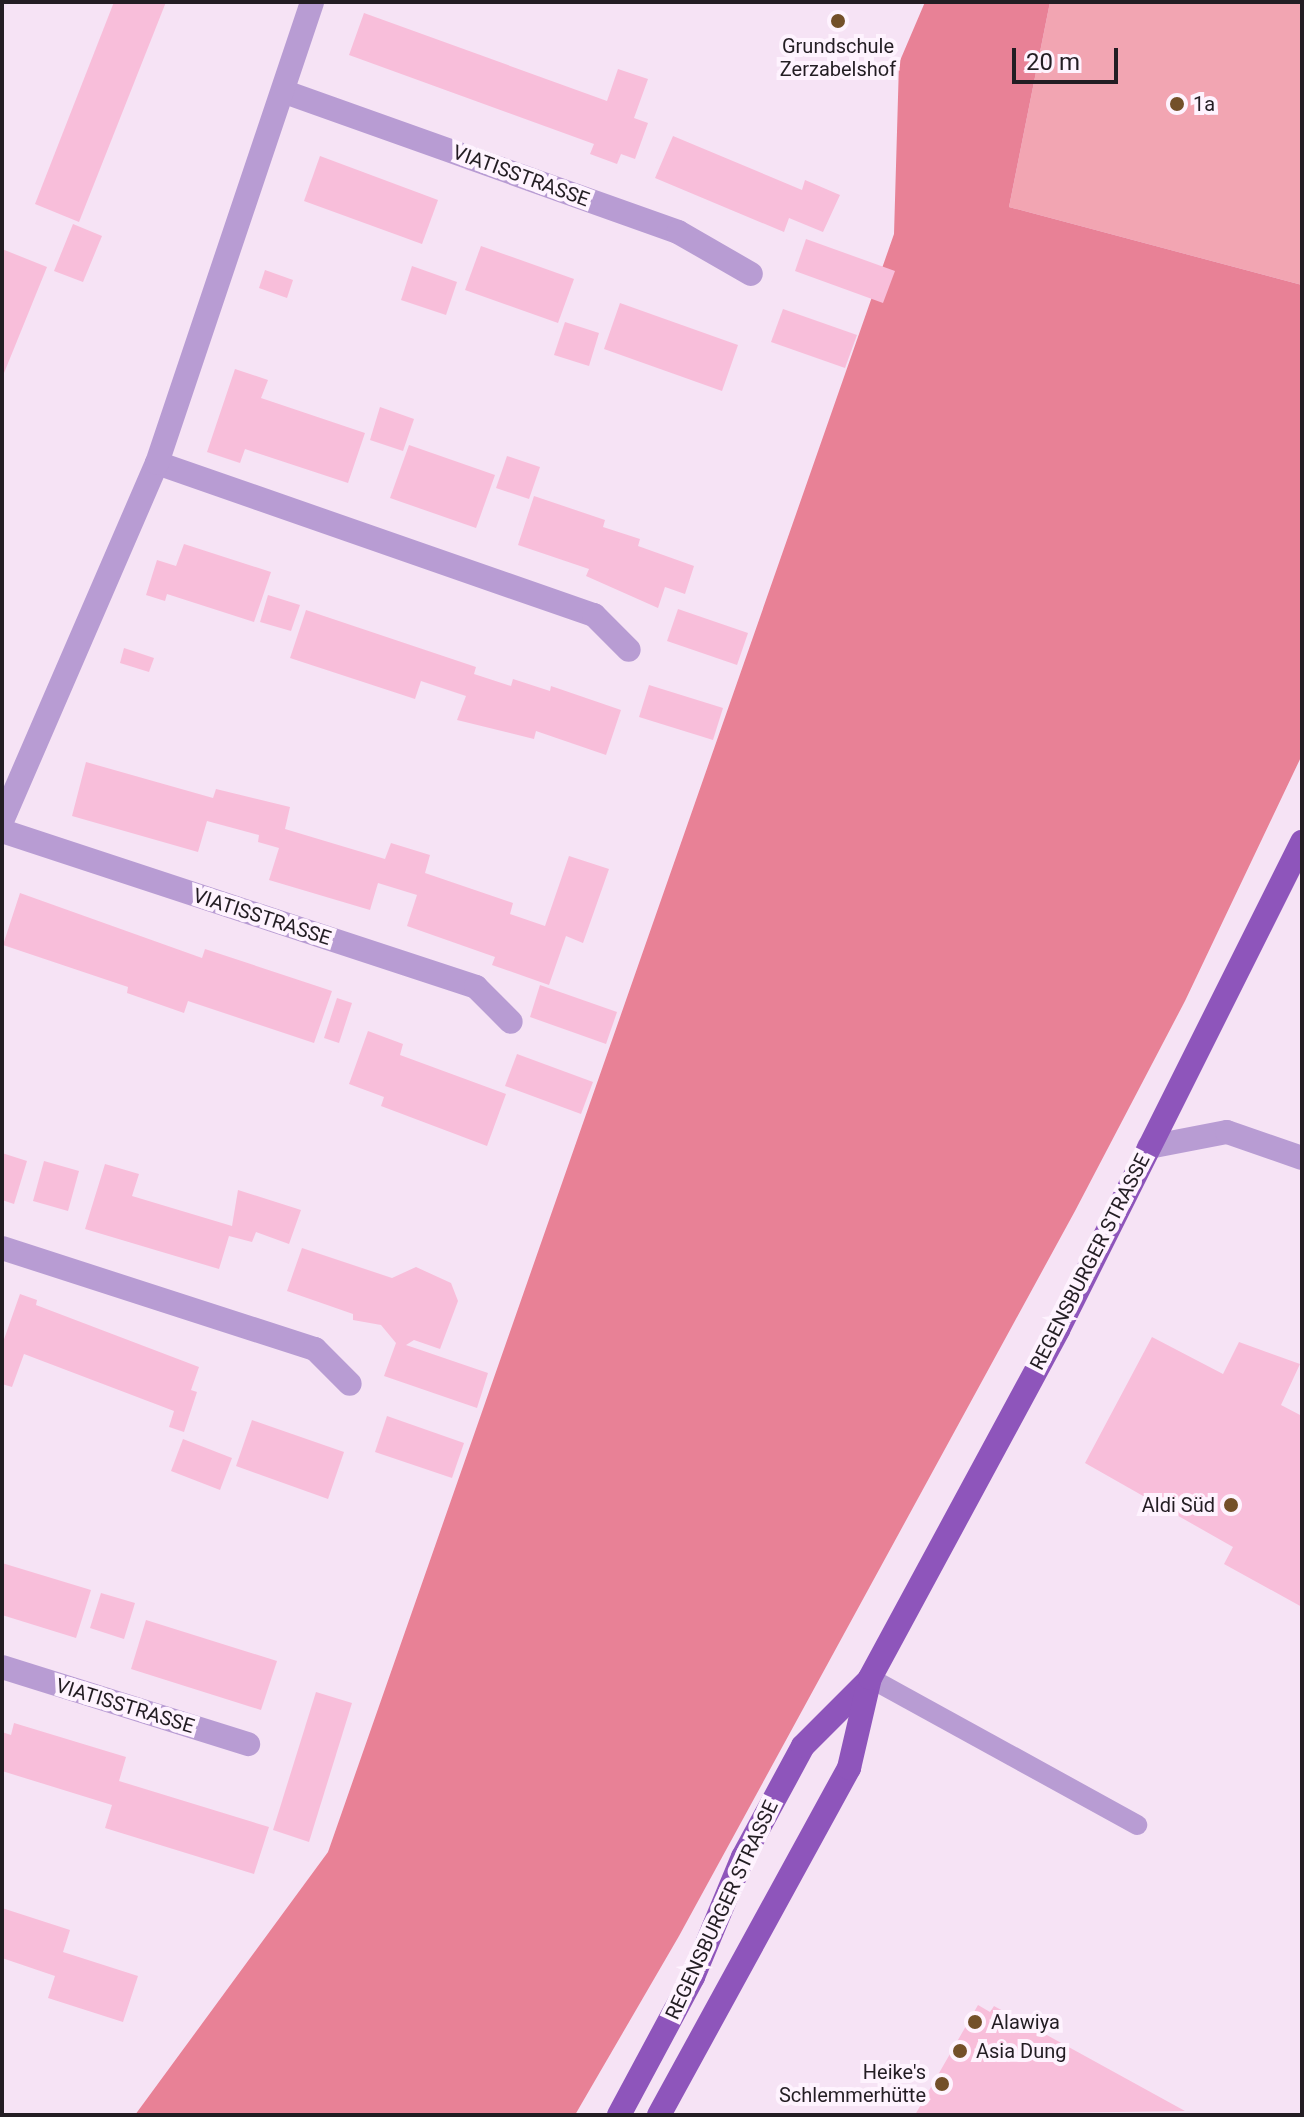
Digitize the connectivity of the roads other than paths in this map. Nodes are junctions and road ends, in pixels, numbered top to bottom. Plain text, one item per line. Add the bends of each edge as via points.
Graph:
1 (312, 2) edge
2 (285, 92) junction
3 (751, 274) dead end
4 (157, 463) junction
5 (629, 650) dead end
6 (2, 821) edge
7 (2, 831) edge
8 (1302, 842) edge
9 (511, 1022) dead end
10 (1149, 1147) junction
11 (1302, 1158) edge
12 (2, 1248) edge
13 (350, 1384) dead end
14 (2, 1667) edge
15 (870, 1678) junction
16 (248, 1744) dead end
17 (1137, 1825) dead end
18 (619, 2115) edge
19 (659, 2115) edge

1 - 2 street
2 - 3 street, VIATISSTRASSE via 678,232
2 - 4 street
4 - 5 street via 594,615
4 - 6 street
7 - 9 street, VIATISSTRASSE via 476,987
8 - 10 main road, REGENSBURGER STRASSE
10 - 11 street via 1227,1132
10 - 15 main road, REGENSBURGER STRASSE via 1058,1330
12 - 13 street via 315,1349
14 - 16 street, VIATISSTRASSE
15 - 17 lane
15 - 18 main road, REGENSBURGER STRASSE via 803,1746 743,1857 693,1977
15 - 19 main road, REGENSBURGER STRASSE via 849,1768

